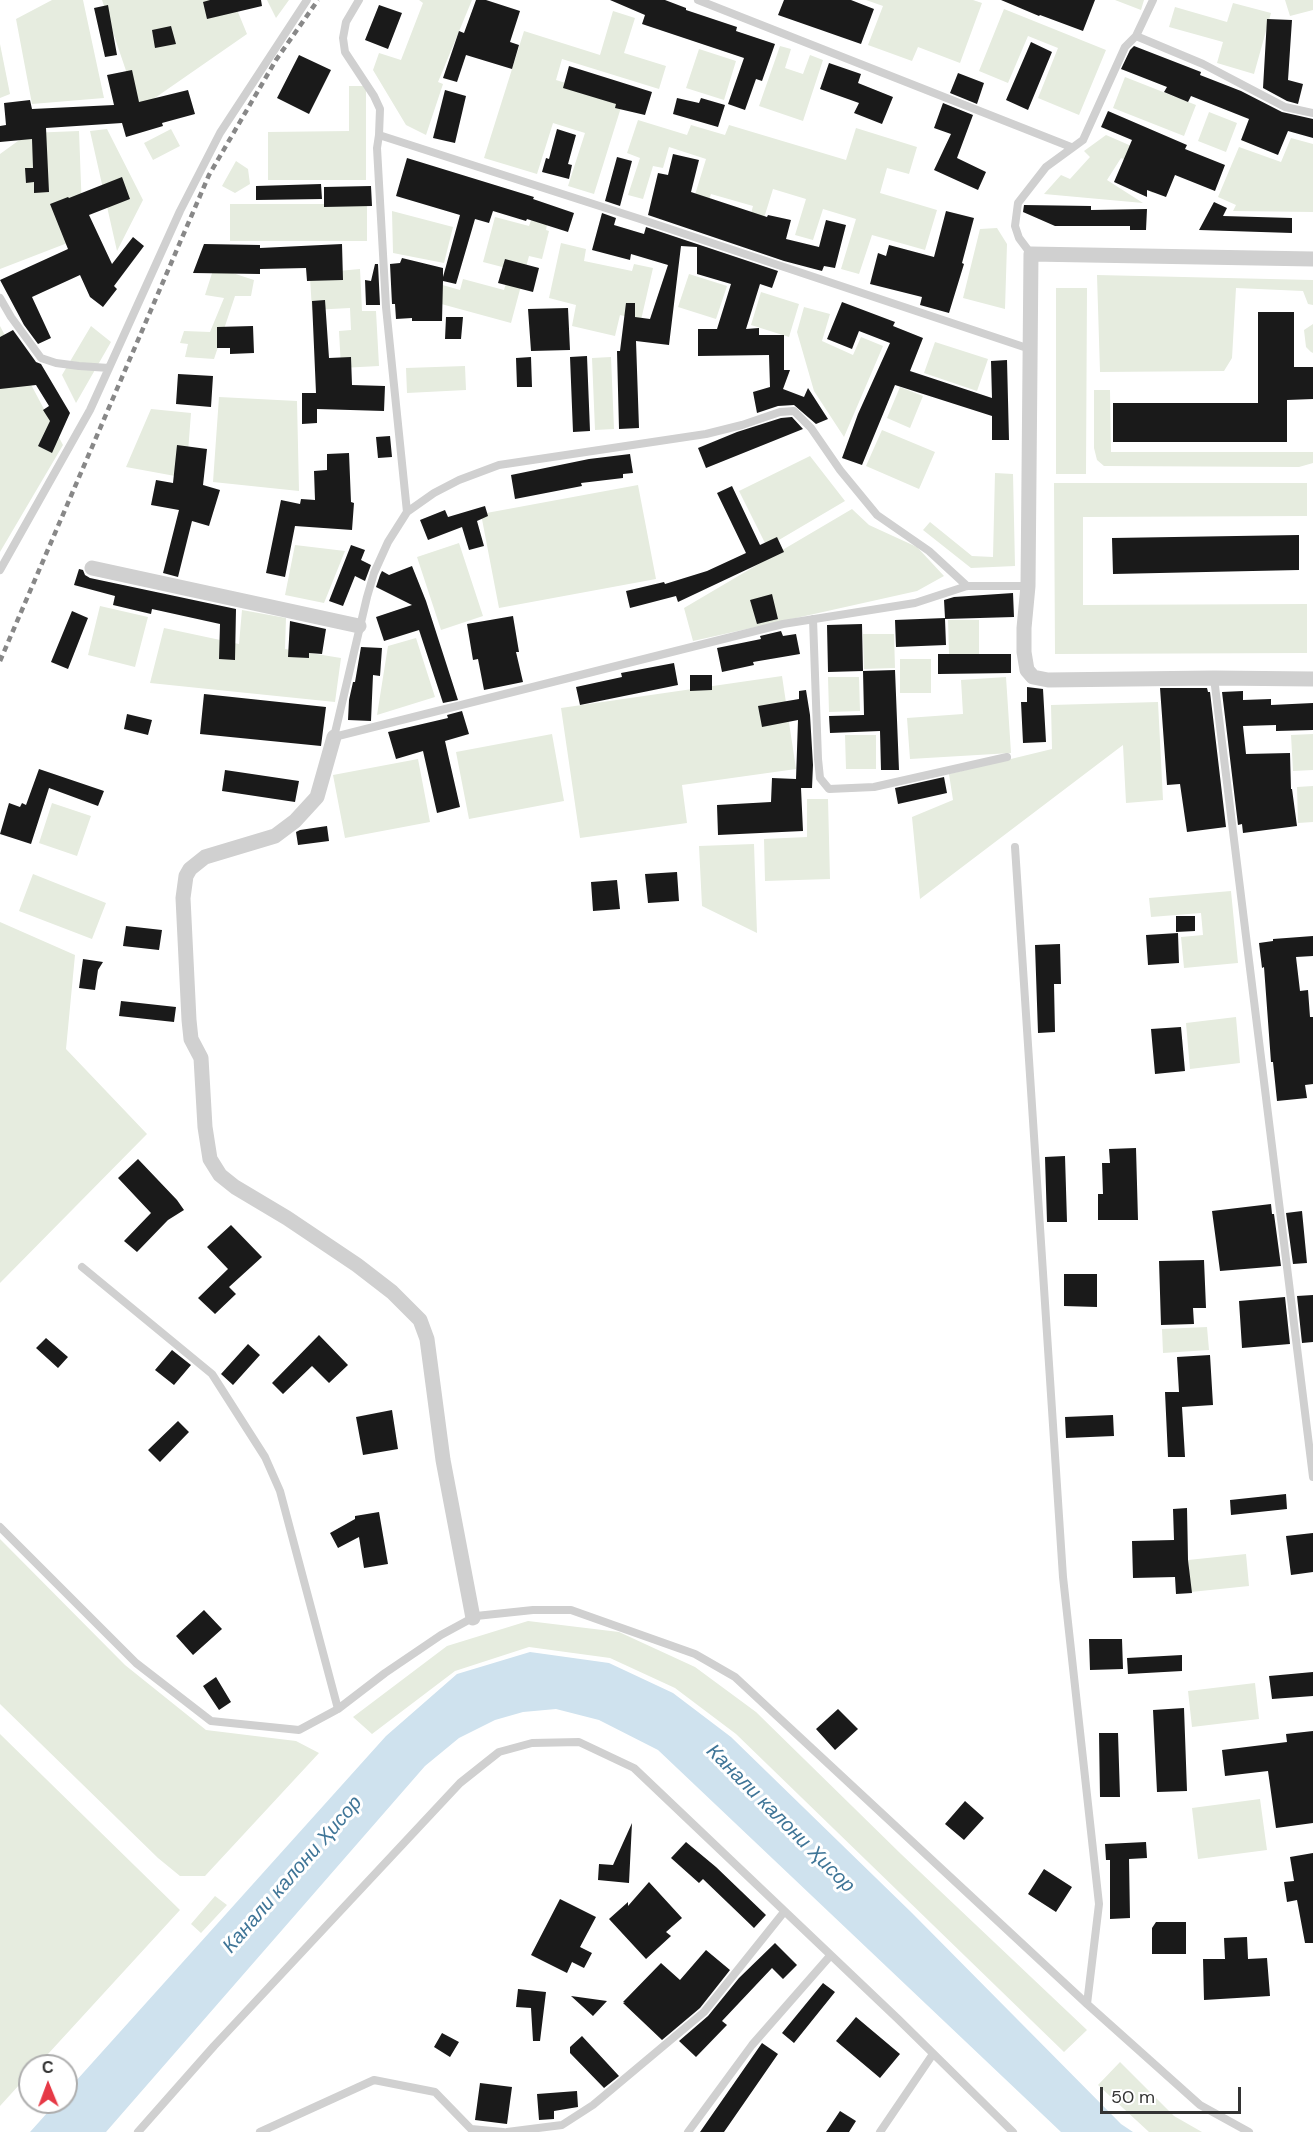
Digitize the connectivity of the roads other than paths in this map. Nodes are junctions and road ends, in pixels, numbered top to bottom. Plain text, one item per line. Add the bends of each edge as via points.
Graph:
1 (307, 0) edge
2 (359, 0) edge
3 (698, 0) edge
4 (1153, 0) edge
5 (1136, 36) junction
6 (1313, 113) edge
7 (379, 135) junction
8 (1071, 147) junction
9 (1031, 254) junction
10 (1313, 259) edge
11 (0, 298) edge
12 (1030, 349) junction
13 (109, 368) junction
14 (407, 512) junction
15 (92, 568) dead end
16 (0, 570) edge
17 (967, 586) junction
18 (1028, 586) junction
19 (813, 619) junction
20 (359, 626) junction
21 (1214, 678) junction
22 (1313, 680) edge
23 (334, 737) junction
24 (1007, 757) dead end
25 (1015, 847) dead end
26 (82, 1267) dead end
27 (1313, 1478) edge
28 (0, 1527) edge
29 (473, 1618) junction
30 (338, 1708) junction
31 (784, 1912) junction
32 (830, 1956) junction
33 (1087, 2004) junction
34 (933, 2054) junction
35 (138, 2132) edge
36 (260, 2132) edge
37 (505, 2132) edge
38 (688, 2132) edge
39 (880, 2132) edge
40 (1012, 2132) edge
41 (1249, 2132) edge

1 - 13 lane via 220,133
2 - 7 lane via 345,22 345,52 380,109
3 - 8 lane
4 - 5 lane
5 - 6 lane via 1203,64 1285,107
5 - 8 lane via 1125,47 1083,140
7 - 12 lane
7 - 14 lane via 386,307
8 - 9 lane via 1046,167 1018,203 1015,226
9 - 10 street
9 - 12 street
11 - 13 lane via 41,358
12 - 18 street
13 - 16 lane via 90,410
14 - 17 lane via 459,480 499,465 706,434 794,411 877,515 929,551
14 - 20 lane via 374,573
15 - 20 street
17 - 18 lane
17 - 19 lane via 915,603
18 - 21 street via 1024,652 1027,670 1033,677
19 - 23 lane
19 - 24 lane via 818,759 820,778 829,789 874,787
20 - 23 lane
21 - 22 street
21 - 27 lane
23 - 29 street via 317,797 295,821 275,836 205,857 186,876 183,898 191,1039 201,1058 210,1159 220,1175 357,1265 420,1320 427,1340 443,1460
25 - 33 lane via 1063,1577 1099,1904
26 - 30 lane via 212,1374 265,1457 280,1491
28 - 30 lane via 136,1663 211,1721 299,1730
29 - 30 lane via 441,1635
29 - 33 lane via 533,1610 571,1610 695,1654 735,1677
31 - 32 lane
31 - 35 lane via 634,1768 579,1742 532,1743 499,1752 460,1783 213,2046
31 - 37 lane via 704,2012 593,2105 562,2125
32 - 34 lane
32 - 38 lane via 752,2045
33 - 41 lane via 1200,2105
34 - 39 lane
34 - 40 lane
36 - 37 lane via 374,2080 435,2092 471,2129

